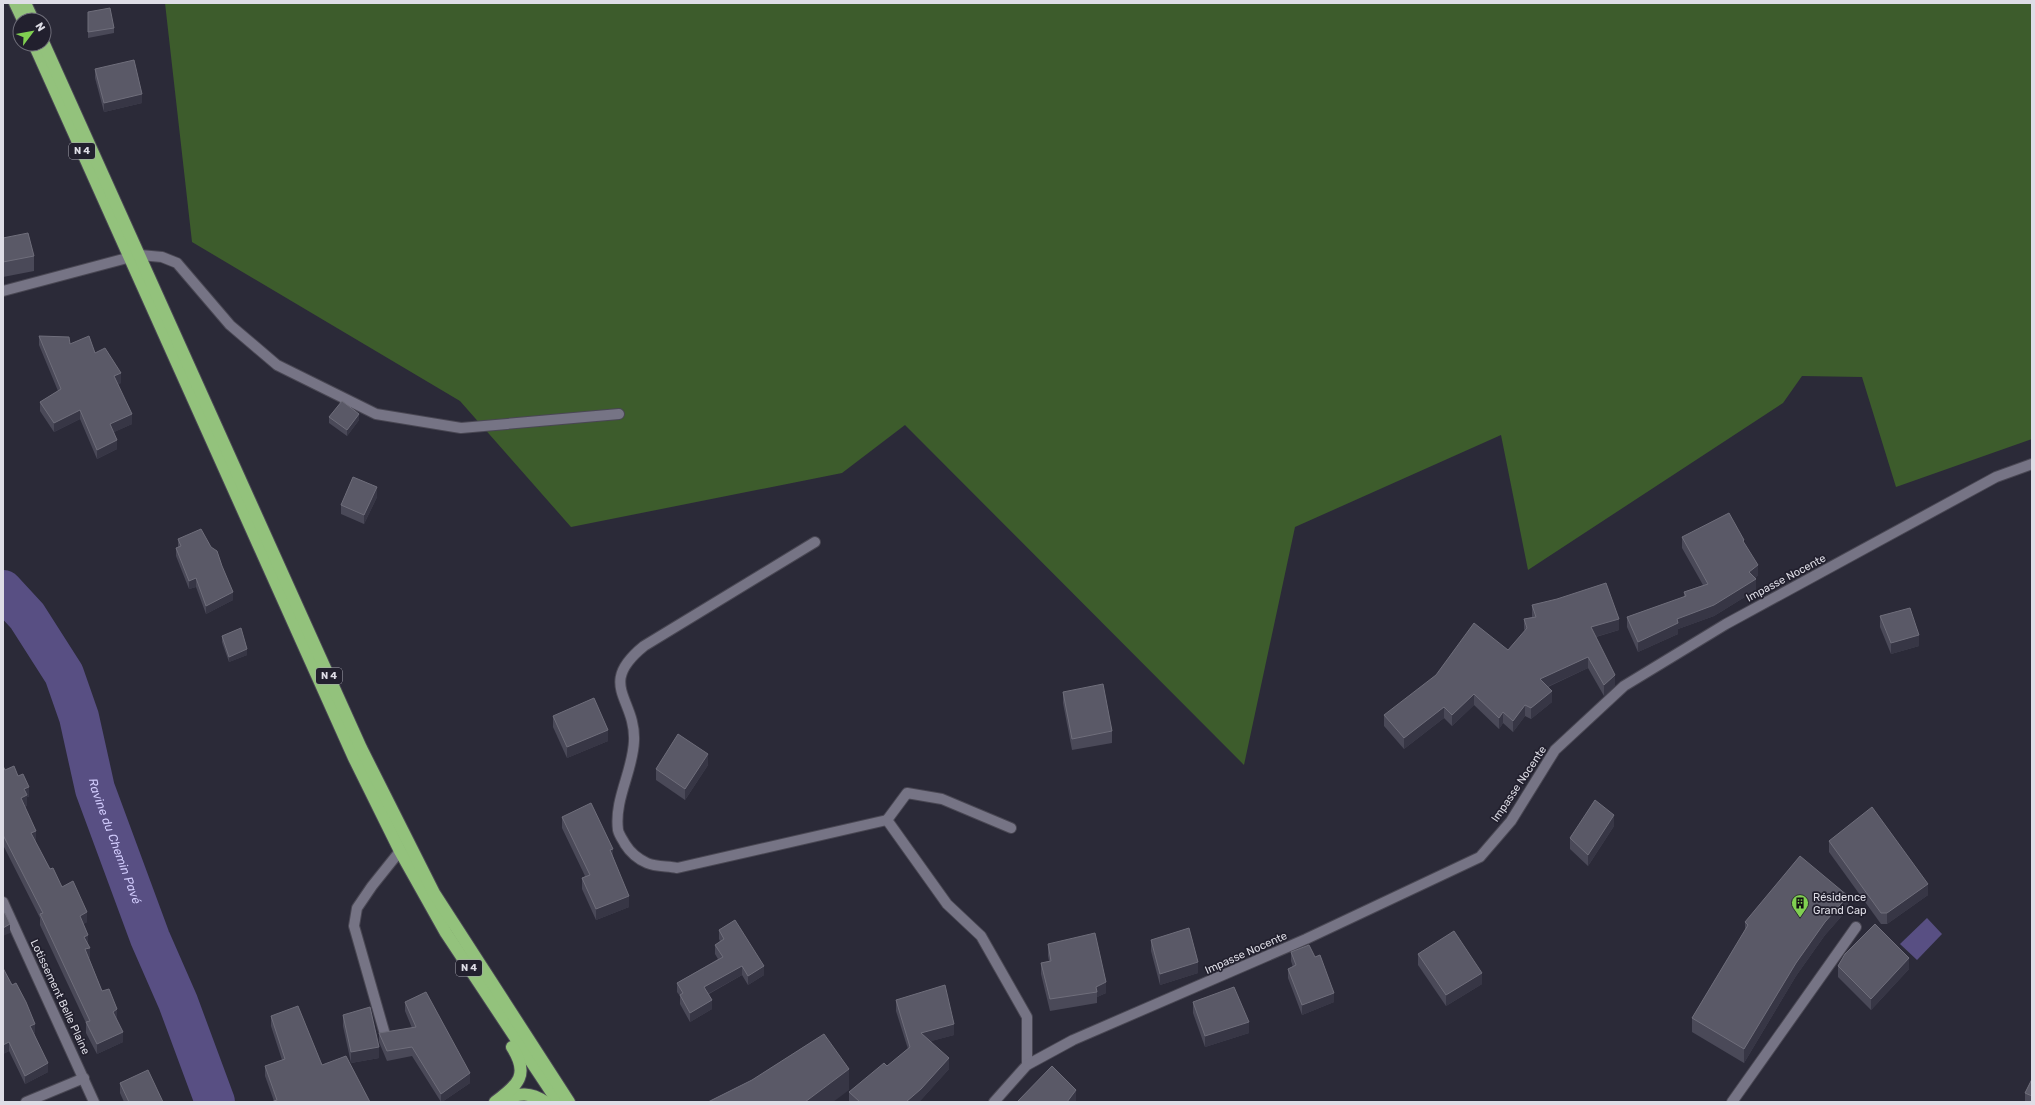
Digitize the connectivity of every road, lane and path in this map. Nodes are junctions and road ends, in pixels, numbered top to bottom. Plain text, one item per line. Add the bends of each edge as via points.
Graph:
1 (38, 52) edge
2 (47, 52) edge
3 (135, 256) junction
4 (3, 291) edge
5 (618, 414) dead end
6 (2032, 464) edge
7 (815, 542) dead end
8 (886, 820) junction
9 (1011, 828) dead end
10 (400, 851) junction
11 (3, 902) edge
12 (1856, 927) dead end
13 (479, 984) junction
14 (384, 1031) edge
15 (1027, 1065) junction
16 (84, 1078) junction
17 (26, 1102) edge
18 (94, 1102) edge
19 (495, 1102) edge
20 (546, 1102) edge
21 (558, 1102) edge
22 (569, 1102) edge
23 (994, 1102) edge
24 (1732, 1102) edge

1 - 3 highway, N 4
2 - 3 highway, N 4
3 - 4 street
3 - 5 street via 162,257 177,264 230,325 277,365 376,414 460,428
3 - 10 highway, N 4 via 351,751
3 - 22 highway, N 4 via 361,748 434,893
6 - 15 street, Impasse Nocente via 1996,477 1733,620 1624,686 1555,750 1511,821 1480,857 1306,939 1073,1040
7 - 8 street via 628,658 620,677 622,693 629,712 634,750 619,801 618,831 630,852 648,863 677,868
8 - 9 street via 907,793 942,798
8 - 15 street via 947,904 984,942 1027,1017
10 - 13 highway, N 4 via 446,933
10 - 14 street via 357,908 354,926
11 - 16 street, Lotissement Belle Plaine
12 - 24 street
13 - 19 highway via 479,995 519,1057 522,1068 514,1087
13 - 21 highway, N 4
15 - 23 street, Impasse Nocente
16 - 17 street
16 - 18 street, Lotissement Belle Plaine
19 - 20 highway via 526,1093 536,1095

